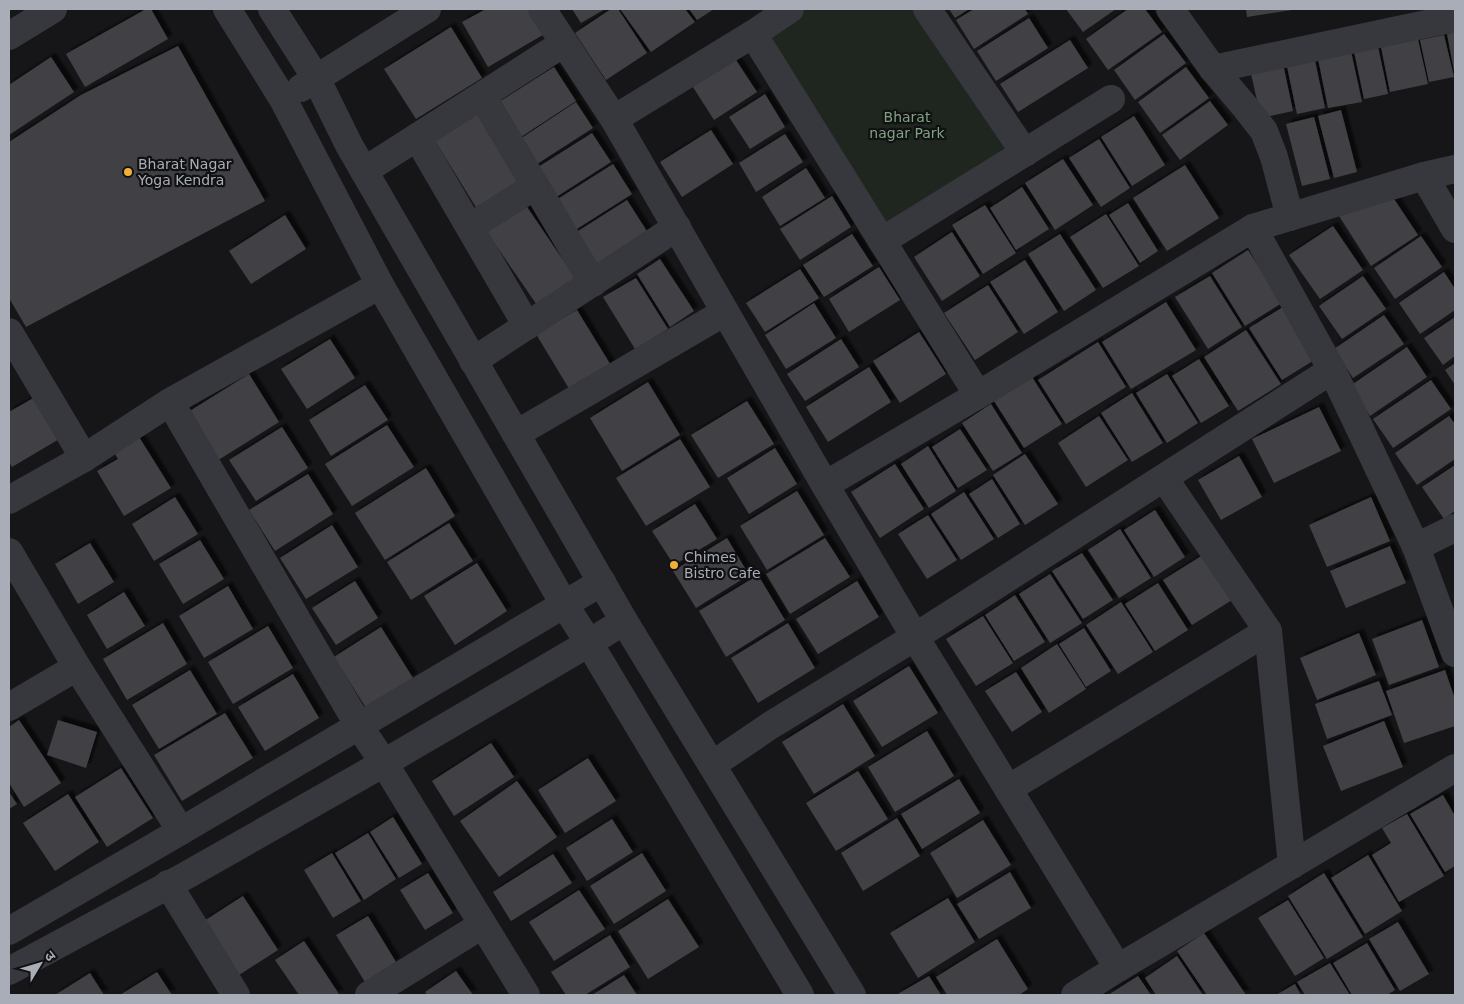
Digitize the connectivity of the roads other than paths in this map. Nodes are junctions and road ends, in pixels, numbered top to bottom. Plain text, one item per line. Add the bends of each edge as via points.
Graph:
1 (54, 9) edge
2 (227, 9) edge
3 (272, 9) edge
4 (427, 9) edge
5 (542, 9) edge
6 (790, 9) edge
7 (927, 9) edge
8 (1170, 9) edge
9 (1455, 18) edge
10 (753, 34) junction
11 (9, 36) edge
12 (564, 42) junction
13 (1213, 69) junction
14 (316, 78) junction
15 (482, 96) junction
16 (283, 99) junction
17 (1112, 99) dead end
18 (614, 119) junction
19 (417, 137) junction
20 (1025, 153) junction
21 (1455, 169) edge
22 (364, 171) junction
23 (1424, 176) junction
24 (535, 186) junction
25 (1290, 217) junction
26 (470, 227) junction
27 (677, 228) junction
28 (1253, 228) junction
29 (1455, 229) edge
30 (882, 242) junction
31 (593, 283) junction
32 (380, 285) junction
33 (725, 312) junction
34 (527, 326) junction
35 (9, 332) edge
36 (473, 361) junction
37 (1332, 370) junction
38 (978, 396) junction
39 (170, 402) junction
40 (516, 434) junction
41 (84, 458) junction
42 (1164, 478) junction
43 (825, 486) junction
44 (9, 500) edge
45 (1455, 528) edge
46 (1416, 547) junction
47 (9, 552) edge
48 (602, 582) junction
49 (564, 604) junction
50 (624, 620) junction
51 (1268, 631) junction
52 (915, 637) junction
53 (589, 643) junction
54 (1455, 653) edge
55 (77, 667) junction
56 (9, 707) edge
57 (359, 726) junction
58 (384, 763) junction
59 (712, 765) junction
60 (1455, 768) edge
61 (1008, 789) junction
62 (182, 831) junction
63 (1292, 865) junction
64 (168, 884) junction
65 (482, 925) junction
66 (9, 931) edge
67 (1118, 968) junction
68 (9, 971) edge
69 (236, 995) edge
70 (369, 995) edge
71 (526, 995) edge
72 (800, 995) edge
73 (852, 995) edge
74 (1075, 995) edge

1 - 11 street
2 - 16 street
3 - 14 street
4 - 14 street
5 - 12 street
6 - 10 street
7 - 20 street
8 - 13 street
9 - 13 street
10 - 18 street
10 - 30 street
12 - 15 street
12 - 18 street
13 - 25 street via 1264,131
14 - 16 street
14 - 22 street
15 - 19 street
15 - 24 street
16 - 32 street
17 - 20 street
18 - 27 street
19 - 22 street
19 - 26 street
20 - 30 street
21 - 23 street
22 - 36 street
23 - 25 street
23 - 29 street
24 - 26 street
24 - 31 street
25 - 28 street
26 - 34 street
27 - 31 street
27 - 33 street
28 - 37 street
28 - 38 street
30 - 38 street
31 - 34 street
32 - 39 street
32 - 49 street
33 - 40 street
33 - 43 street
34 - 36 street
35 - 41 street
36 - 40 street
37 - 42 street
37 - 46 street
38 - 43 street
39 - 41 street
39 - 57 street
40 - 48 street
41 - 44 street
42 - 51 street
42 - 52 street
43 - 52 street
45 - 46 street
46 - 54 street
47 - 55 street
48 - 49 street
48 - 50 street
49 - 53 street
49 - 57 street
50 - 53 street
50 - 59 street
51 - 61 street
51 - 63 street
52 - 59 street
52 - 61 street
53 - 58 street
53 - 72 street
55 - 56 street
55 - 62 street
57 - 58 street
57 - 62 street
58 - 64 street
58 - 65 street
59 - 73 street
60 - 63 street
61 - 67 street
62 - 66 street
63 - 67 street
64 - 68 street
64 - 69 street
65 - 70 street
65 - 71 street
67 - 74 street

